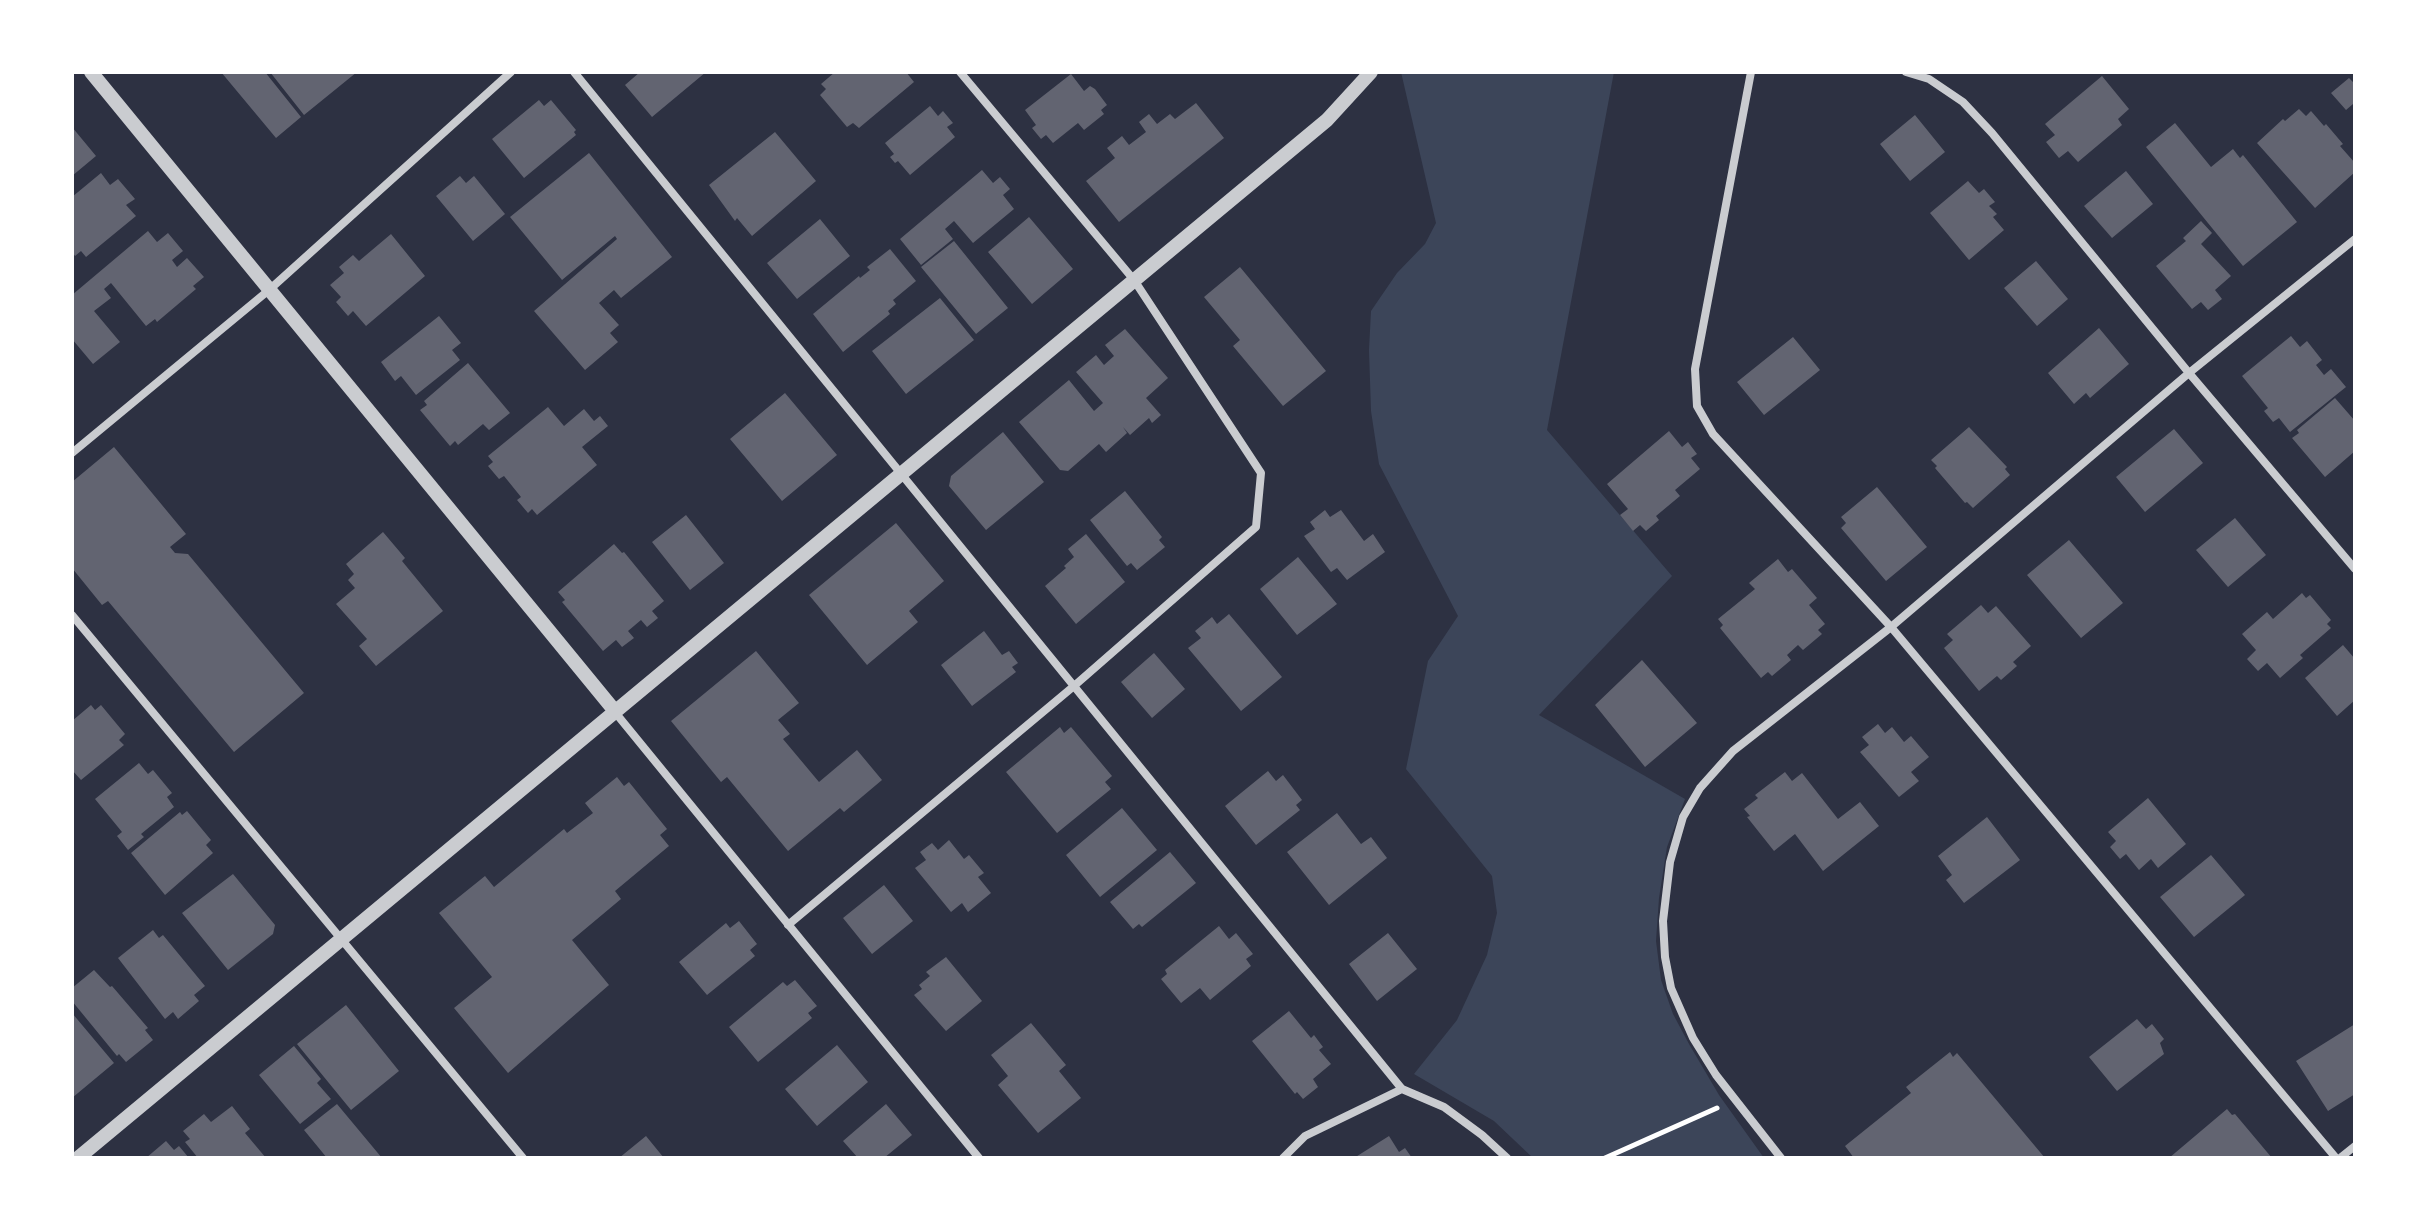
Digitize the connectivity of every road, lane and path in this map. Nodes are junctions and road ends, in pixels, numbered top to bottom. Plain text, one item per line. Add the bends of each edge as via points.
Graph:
1 (91, 72) edge
2 (511, 72) edge
3 (574, 72) edge
4 (960, 72) edge
5 (1371, 72) edge
6 (1751, 72) edge
7 (1906, 72) edge
8 (2355, 239) edge
9 (1134, 280) junction
10 (269, 290) junction
11 (2189, 373) junction
12 (72, 453) edge
13 (901, 473) junction
14 (2355, 569) edge
15 (72, 615) edge
16 (1891, 627) junction
17 (1074, 686) junction
18 (614, 710) junction
19 (788, 925) junction
20 (342, 940) junction
21 (1402, 1089) junction
22 (1735, 1100) junction
23 (2355, 1146) edge
24 (78, 1158) edge
25 (523, 1158) edge
26 (979, 1158) edge
27 (1283, 1158) edge
28 (1507, 1158) edge
29 (1605, 1158) edge
30 (1781, 1158) edge
31 (2338, 1158) edge

1 - 10 street
2 - 10 street
3 - 13 street
4 - 9 street
5 - 9 street via 1327,120
6 - 16 street via 1695,369 1697,406 1713,434
7 - 11 street via 1929,79 1963,102
8 - 11 street
9 - 13 street
9 - 17 street via 1261,473 1256,527
10 - 12 street
10 - 18 street
11 - 14 street
11 - 16 street
13 - 17 street
13 - 18 street
15 - 20 street
16 - 22 street via 1733,751 1683,817 1670,862 1665,957 1671,988 1693,1038
16 - 31 street
17 - 19 street
17 - 21 street
18 - 19 street
18 - 20 street
19 - 26 street
20 - 24 street
20 - 25 street
21 - 27 street via 1305,1136
21 - 28 street via 1444,1107
22 - 29 path
22 - 30 street
23 - 31 street

